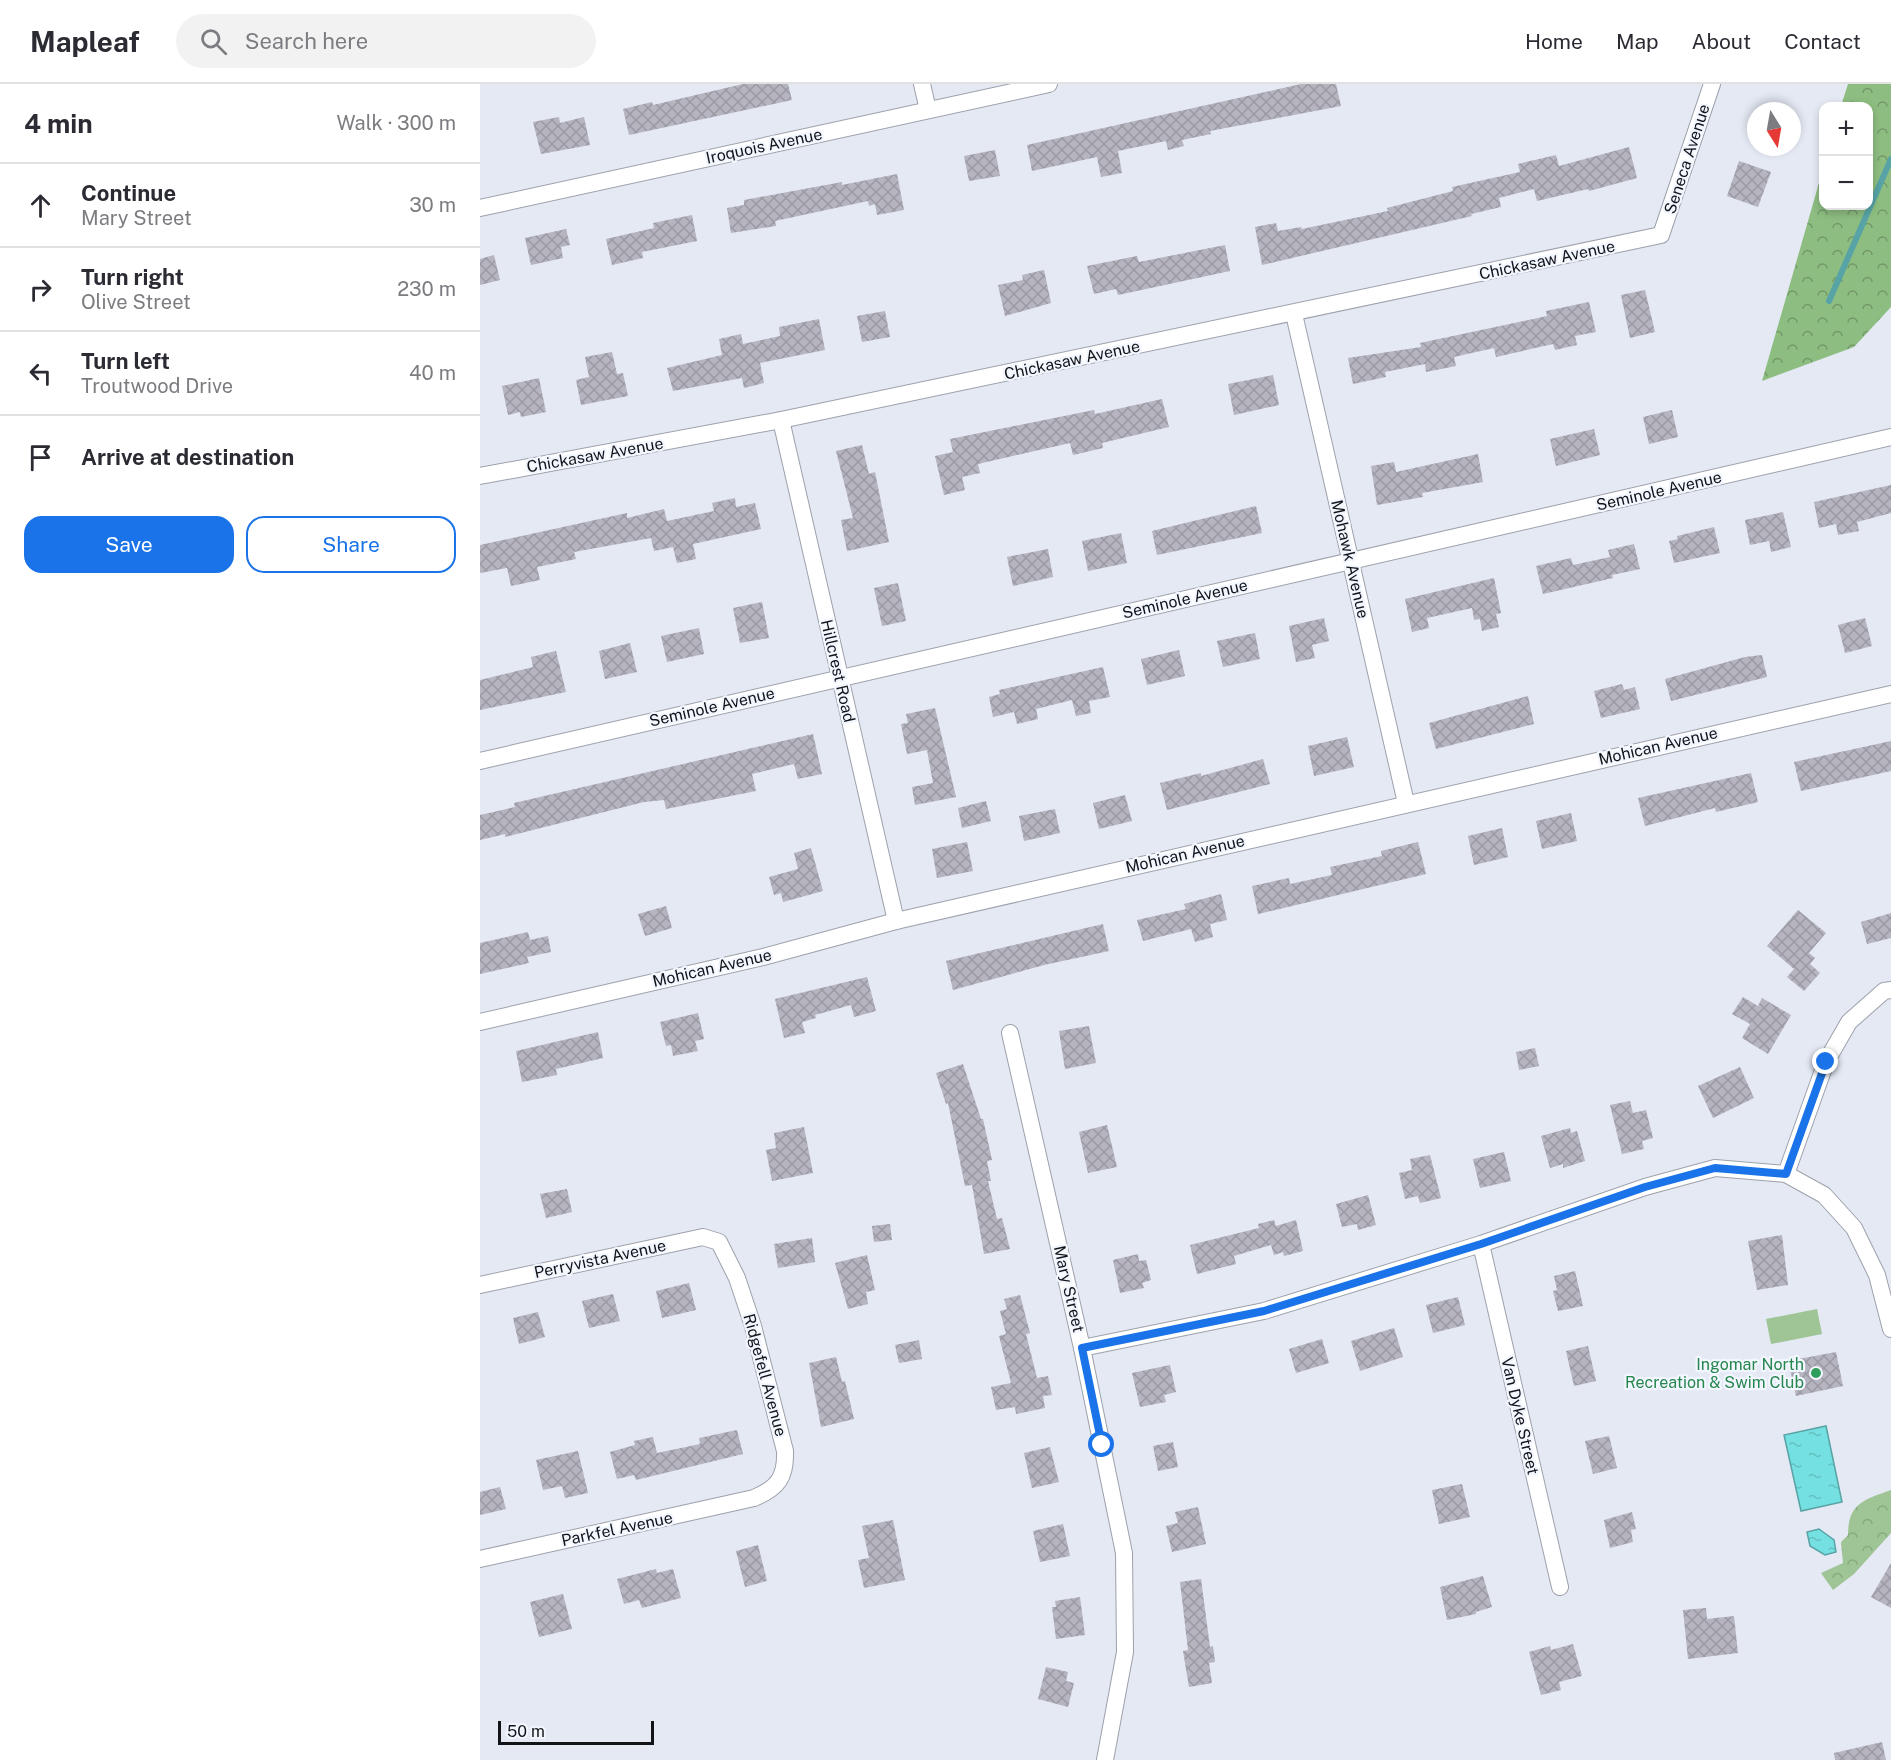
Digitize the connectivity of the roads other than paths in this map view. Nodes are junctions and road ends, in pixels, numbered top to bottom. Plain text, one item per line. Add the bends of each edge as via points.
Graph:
1 (922, 84) edge
2 (1049, 84) edge
3 (1712, 84) edge
4 (928, 110) junction
5 (480, 208) edge
6 (1661, 235) joint
7 (1294, 314) junction
8 (781, 420) junction
9 (1891, 437) edge
10 (480, 476) edge
11 (1351, 561) junction
12 (840, 678) junction
13 (1891, 694) edge
14 (480, 761) edge
15 (1406, 803) junction
16 (896, 921) junction
17 (1891, 990) edge
18 (480, 1022) edge
19 (1010, 1034) dead end
20 (1786, 1174) junction
21 (719, 1242) joint
22 (1481, 1244) junction
23 (480, 1285) edge
24 (1890, 1324) edge
25 (1082, 1348) junction
26 (754, 1498) joint
27 (480, 1559) edge
28 (1560, 1587) dead end
29 (1105, 1760) edge

1 - 4 street
2 - 4 street, Iroquois Avenue
3 - 6 street, Seneca Avenue
4 - 5 street, Iroquois Avenue
6 - 7 street, Chickasaw Avenue
7 - 8 street, Chickasaw Avenue
7 - 11 street, Mohawk Avenue
8 - 10 street, Chickasaw Avenue
8 - 12 street, Hillcrest Road
9 - 11 street, Seminole Avenue
11 - 12 street, Seminole Avenue
11 - 15 street, Mohawk Avenue
12 - 14 street, Seminole Avenue
12 - 16 street, Hillcrest Road
13 - 15 street, Mohican Avenue
15 - 16 street, Mohican Avenue
16 - 18 street, Mohican Avenue via 763,957
17 - 20 street via 1884,991 1849,1022 1826,1062
19 - 25 street, Mary Street
20 - 22 street via 1715,1168 1645,1187
20 - 24 street via 1824,1195 1854,1228 1877,1275
21 - 23 street, Perryvista Avenue via 703,1237
21 - 26 street, Ridgefell Avenue via 733,1268 753,1326 786,1451 783,1475 770,1491
22 - 25 street via 1264,1311
22 - 28 street, Van Dyke Street
25 - 29 street, Mary Street via 1124,1553 1125,1652
26 - 27 street, Parkfel Avenue

